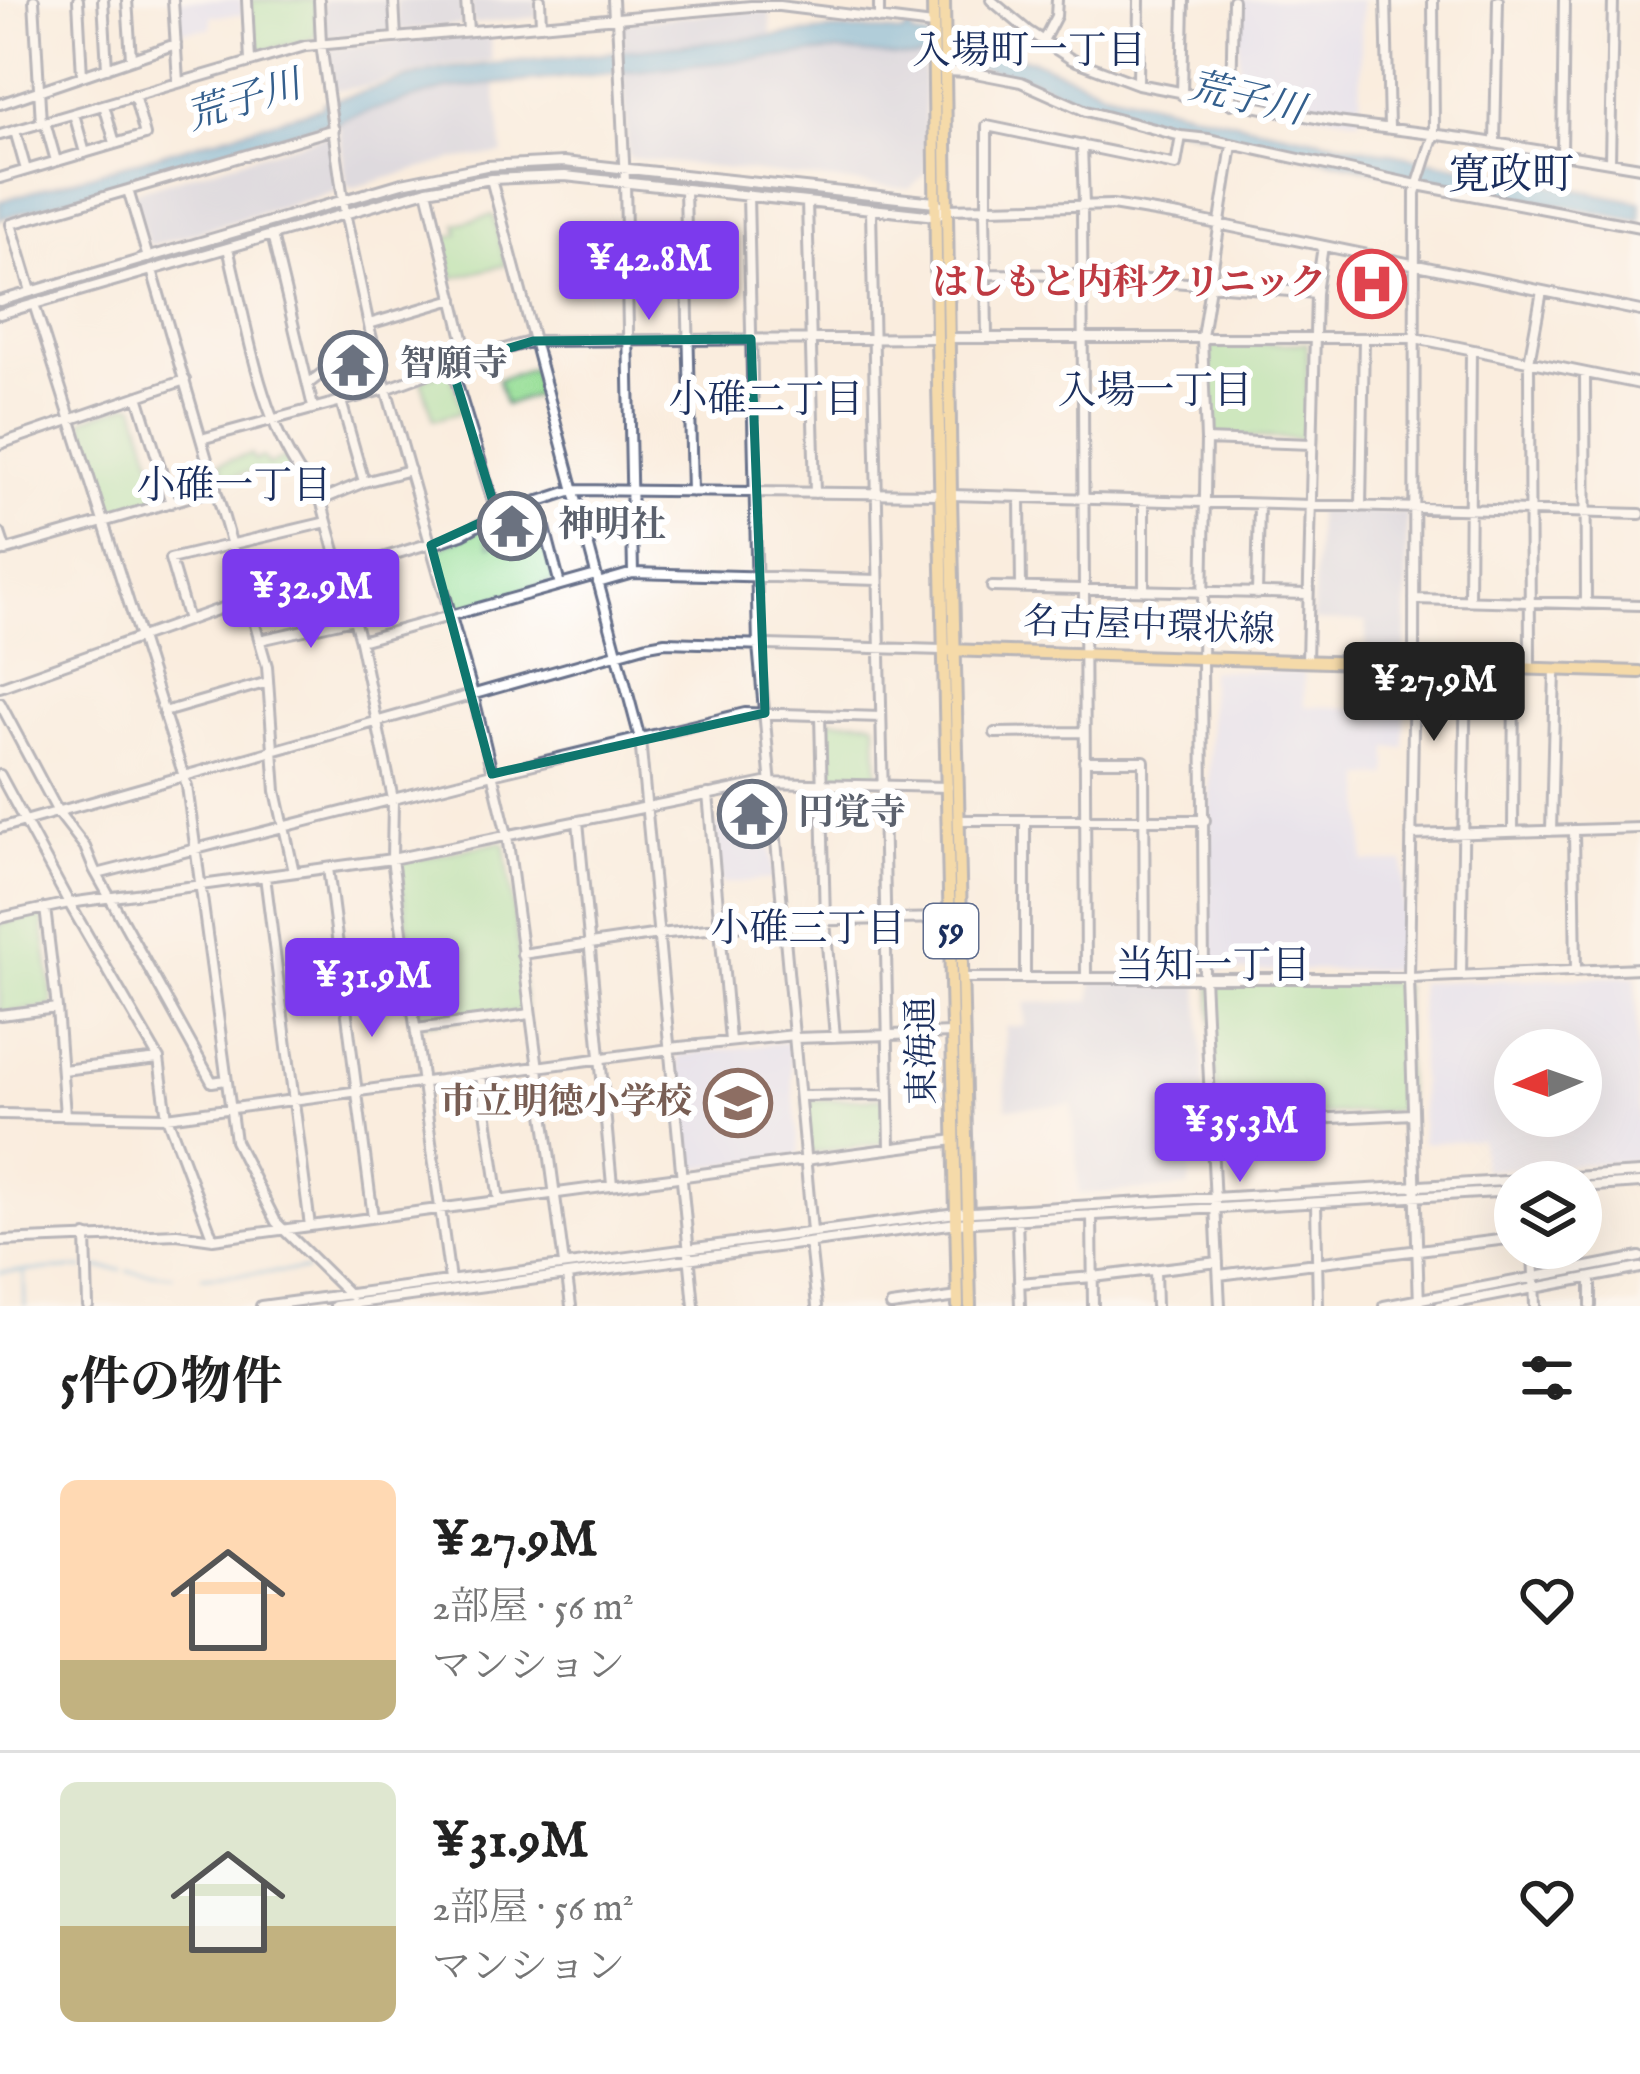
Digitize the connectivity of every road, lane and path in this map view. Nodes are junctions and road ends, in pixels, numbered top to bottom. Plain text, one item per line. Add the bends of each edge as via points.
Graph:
1 (34, 0) edge
2 (78, 0) edge
3 (103, 0) edge
4 (127, 0) edge
5 (173, 0) edge
6 (247, 0) edge
7 (319, 0) edge
8 (394, 0) edge
9 (466, 0) edge
10 (539, 0) edge
11 (613, 0) edge
12 (878, 0) edge
13 (933, 0) edge
14 (944, 0) edge
15 (991, 0) edge
16 (1057, 0) edge
17 (1139, 0) edge
18 (1184, 0) edge
19 (1233, 0) edge
20 (1386, 0) edge
21 (1433, 0) edge
22 (1498, 0) edge
23 (1564, 0) edge
24 (1612, 0) edge
25 (751, 3) edge
26 (616, 18) junction
27 (879, 19) junction
28 (541, 25) junction
29 (468, 32) junction
30 (937, 34) junction
31 (396, 38) junction
32 (1043, 40) junction
33 (176, 44) junction
34 (321, 44) junction
35 (131, 59) junction
36 (250, 61) junction
37 (940, 64) junction
38 (107, 68) junction
39 (82, 76) junction
40 (178, 83) junction
41 (1138, 84) junction
42 (39, 91) junction
43 (1182, 94) junction
44 (134, 95) junction
45 (0, 104) edge
46 (104, 104) junction
47 (1231, 104) junction
48 (74, 113) junction
49 (43, 122) junction
50 (334, 126) junction
51 (1388, 128) junction
52 (15, 130) junction
53 (1434, 134) junction
54 (0, 135) edge
55 (1181, 136) junction
56 (116, 143) junction
57 (1495, 143) junction
58 (1232, 145) junction
59 (1082, 146) junction
60 (85, 153) junction
61 (1562, 154) junction
62 (56, 161) junction
63 (1610, 162) junction
64 (1640, 167) edge
65 (623, 168) junction
66 (26, 170) junction
67 (0, 178) edge
68 (491, 179) junction
69 (625, 182) junction
70 (1418, 183) junction
71 (685, 188) junction
72 (128, 190) junction
73 (428, 190) junction
74 (748, 195) junction
75 (344, 201) junction
76 (807, 202) junction
77 (1083, 205) junction
78 (871, 208) junction
79 (986, 208) junction
80 (939, 209) junction
81 (345, 213) junction
82 (11, 224) junction
83 (1220, 225) junction
84 (1640, 226) edge
85 (0, 227) edge
86 (272, 235) junction
87 (1323, 246) junction
88 (228, 248) junction
89 (148, 258) junction
90 (1416, 266) junction
91 (152, 270) junction
92 (986, 274) junction
93 (1082, 274) junction
94 (1210, 284) junction
95 (31, 291) junction
96 (1542, 291) junction
97 (1316, 293) junction
98 (454, 298) junction
99 (0, 301) edge
100 (34, 304) junction
101 (1640, 311) edge
102 (0, 314) edge
103 (370, 330) junction
104 (987, 337) junction
105 (1082, 337) junction
106 (1202, 337) junction
107 (874, 338) junction
108 (943, 338) junction
109 (1315, 338) junction
110 (1364, 338) junction
111 (1415, 338) junction
112 (751, 339) junction
113 (811, 339) junction
114 (628, 340) junction
115 (689, 340) junction
116 (533, 341) junction
117 (1471, 350) junction
118 (468, 359) junction
119 (1529, 362) junction
120 (451, 365) junction
121 (1585, 373) junction
122 (184, 380) junction
123 (308, 384) junction
124 (1640, 384) edge
125 (386, 389) junction
126 (138, 396) junction
127 (341, 400) junction
128 (313, 407) junction
129 (72, 418) junction
130 (271, 418) junction
131 (201, 439) junction
132 (1206, 440) junction
133 (0, 444) edge
134 (1312, 444) junction
135 (410, 470) junction
136 (364, 482) junction
137 (216, 489) junction
138 (573, 490) junction
139 (631, 491) junction
140 (692, 492) junction
141 (754, 492) junction
142 (815, 493) junction
143 (877, 493) junction
144 (946, 494) junction
145 (1020, 497) junction
146 (322, 500) junction
147 (1084, 500) junction
148 (538, 501) junction
149 (1144, 501) junction
150 (171, 502) junction
151 (1205, 502) junction
152 (1259, 504) junction
153 (1310, 506) junction
154 (1361, 507) junction
155 (1414, 508) junction
156 (1470, 510) junction
157 (1529, 512) junction
158 (1586, 513) junction
159 (1640, 514) edge
160 (497, 515) junction
161 (327, 522) junction
162 (104, 523) junction
163 (0, 533) edge
164 (231, 544) junction
165 (431, 544) junction
166 (3, 552) edge
167 (340, 572) junction
168 (633, 573) junction
169 (757, 577) junction
170 (597, 579) junction
171 (878, 580) junction
172 (560, 584) junction
173 (992, 587) dead end
174 (1021, 588) junction
175 (1084, 589) junction
176 (1144, 591) junction
177 (1203, 593) junction
178 (1257, 594) junction
179 (1308, 594) junction
180 (248, 599) junction
181 (1414, 599) junction
182 (1469, 600) junction
183 (1530, 602) junction
184 (1586, 604) junction
185 (1640, 605) edge
186 (450, 615) junction
187 (353, 619) junction
188 (188, 620) junction
189 (140, 638) junction
190 (260, 640) junction
191 (360, 641) junction
192 (758, 645) junction
193 (880, 648) junction
194 (950, 650) junction
195 (616, 652) junction
196 (1084, 656) junction
197 (1202, 658) junction
198 (1307, 661) junction
199 (1414, 664) junction
200 (1466, 666) junction
201 (1514, 668) junction
202 (1530, 668) junction
203 (1555, 669) junction
204 (1640, 672) edge
205 (268, 682) junction
206 (0, 687) edge
207 (473, 694) junction
208 (0, 703) edge
209 (164, 712) junction
210 (765, 713) junction
211 (820, 715) junction
212 (881, 717) junction
213 (377, 721) junction
214 (1084, 732) junction
215 (995, 733) dead end
216 (640, 739) junction
217 (273, 750) junction
218 (1084, 761) junction
219 (492, 774) junction
220 (0, 775) edge
221 (184, 776) junction
222 (771, 782) junction
223 (822, 784) junction
224 (883, 785) junction
225 (948, 787) junction
226 (708, 794) junction
227 (393, 800) junction
228 (647, 807) junction
229 (58, 812) junction
230 (959, 820) junction
231 (1025, 820) junction
232 (1204, 820) junction
233 (25, 821) junction
234 (578, 821) junction
235 (1084, 821) junction
236 (1144, 821) junction
237 (283, 826) junction
238 (0, 828) edge
239 (1640, 828) edge
240 (1574, 830) junction
241 (1552, 831) junction
242 (1513, 832) junction
243 (1463, 834) junction
244 (507, 835) junction
245 (1411, 836) junction
246 (196, 850) junction
247 (392, 859) junction
248 (328, 868) junction
249 (294, 872) junction
250 (97, 874) junction
251 (265, 876) junction
252 (200, 885) junction
253 (110, 897) junction
254 (69, 903) junction
255 (44, 908) junction
256 (0, 918) edge
257 (956, 918) junction
258 (886, 919) junction
259 (825, 920) junction
260 (784, 921) junction
261 (721, 928) junction
262 (659, 934) junction
263 (590, 944) junction
264 (521, 954) junction
265 (1640, 968) edge
266 (1576, 972) junction
267 (1025, 976) junction
268 (1204, 976) junction
269 (1461, 976) junction
270 (1086, 977) junction
271 (1145, 977) junction
272 (963, 978) junction
273 (1409, 978) junction
274 (57, 1008) junction
275 (530, 1014) junction
276 (0, 1015) edge
277 (416, 1029) junction
278 (953, 1034) junction
279 (888, 1035) junction
280 (795, 1036) junction
281 (835, 1036) junction
282 (730, 1042) junction
283 (670, 1049) junction
284 (159, 1059) junction
285 (600, 1059) junction
286 (537, 1068) junction
287 (62, 1070) junction
288 (481, 1076) junction
289 (226, 1080) junction
290 (424, 1084) junction
291 (356, 1093) junction
292 (889, 1095) junction
293 (800, 1096) junction
294 (295, 1102) junction
295 (230, 1109) junction
296 (0, 1114) edge
297 (1413, 1114) junction
298 (65, 1115) junction
299 (167, 1117) junction
300 (1212, 1124) junction
301 (955, 1140) junction
302 (890, 1148) junction
303 (806, 1160) junction
304 (1640, 1173) edge
305 (682, 1175) junction
306 (1640, 1184) edge
307 (613, 1185) junction
308 (1602, 1186) edge
309 (1494, 1191) edge
310 (1415, 1192) junction
311 (555, 1193) junction
312 (499, 1200) junction
313 (1215, 1203) junction
314 (1316, 1203) junction
315 (440, 1208) junction
316 (1092, 1216) junction
317 (373, 1217) junction
318 (962, 1217) junction
319 (1017, 1219) junction
320 (310, 1226) junction
321 (284, 1229) junction
322 (812, 1231) junction
323 (86, 1236) junction
324 (213, 1239) junction
325 (0, 1241) edge
326 (1494, 1241) edge
327 (810, 1243) junction
328 (1418, 1251) junction
329 (689, 1253) junction
330 (1640, 1257) edge
331 (1218, 1262) junction
332 (564, 1264) junction
333 (1317, 1264) junction
334 (1640, 1268) edge
335 (1534, 1269) edge
336 (1155, 1270) junction
337 (1219, 1275) junction
338 (566, 1276) junction
339 (1093, 1277) junction
340 (1591, 1278) junction
341 (1019, 1283) junction
342 (1534, 1283) junction
343 (451, 1285) junction
344 (349, 1294) junction
345 (958, 1302) edge
346 (1419, 1302) edge
347 (1477, 1302) edge
348 (360, 1304) edge
349 (88, 1306) edge
350 (260, 1306) edge
351 (335, 1306) edge
352 (453, 1306) edge
353 (571, 1306) edge
354 (694, 1306) edge
355 (817, 1306) edge
356 (891, 1306) edge
357 (970, 1306) edge
358 (1020, 1306) edge
359 (1094, 1306) edge
360 (1156, 1306) edge
361 (1220, 1306) edge
362 (1318, 1306) edge
363 (1384, 1306) edge
364 (1440, 1306) edge
365 (1534, 1306) edge
366 (1591, 1306) edge

1 - 42 street
2 - 39 street
3 - 38 street
4 - 35 street
5 - 33 street
6 - 36 street
7 - 34 street
8 - 31 street
9 - 29 street
10 - 28 street
11 - 26 street
12 - 27 street
13 - 30 main road
14 - 30 main road
15 - 32 street
16 - 32 street
17 - 41 street
18 - 43 street
19 - 47 street
20 - 51 street
21 - 53 street
22 - 57 street
23 - 61 street
24 - 63 street
25 - 26 street
25 - 27 street
26 - 28 street
26 - 65 street
27 - 30 street
28 - 29 street
29 - 31 street
30 - 37 main road
31 - 34 street
32 - 41 street via 1089,68
33 - 35 street
33 - 40 street
34 - 36 street
34 - 50 street
35 - 38 street
36 - 40 street
37 - 55 street
37 - 80 main road
38 - 39 street
39 - 42 street
40 - 44 street
41 - 43 street
42 - 45 street
42 - 49 street
43 - 47 street
44 - 46 street
44 - 56 street via 145,135
46 - 48 street
46 - 56 street
47 - 51 street
48 - 49 street
48 - 60 street
49 - 52 street
49 - 62 street
50 - 72 street
50 - 75 street
51 - 53 street
52 - 54 street
52 - 66 street
53 - 57 street
53 - 70 street
55 - 58 street
55 - 59 street via 1176,164
56 - 60 street
57 - 61 street
58 - 70 street
58 - 83 street
59 - 77 street
59 - 79 street via 987,126
60 - 62 street
61 - 63 street
62 - 66 street
63 - 64 street
65 - 69 street
65 - 75 street via 486,166
65 - 80 street
66 - 67 street
68 - 69 street
68 - 73 street
68 - 116 street
69 - 71 street
69 - 114 street
70 - 84 street
70 - 90 street
71 - 74 street
71 - 115 street
72 - 82 street
72 - 89 street
73 - 81 street
73 - 98 street
74 - 76 street
74 - 112 street
75 - 81 street
75 - 89 street
76 - 78 street
76 - 113 street
77 - 79 street
77 - 83 street
77 - 93 street
78 - 80 street
78 - 107 street
79 - 80 street
79 - 92 street
80 - 108 main road
81 - 86 street
81 - 103 street
82 - 85 street
82 - 95 street
83 - 87 street
83 - 94 street
86 - 88 street
86 - 123 street
87 - 90 street
87 - 97 street
88 - 91 street
88 - 130 street
89 - 95 street
90 - 96 street
90 - 111 street
91 - 100 street
91 - 122 street
92 - 93 street
92 - 104 street
93 - 94 street
93 - 105 street
94 - 97 street
94 - 106 street
95 - 99 street
96 - 101 street
96 - 119 street
97 - 109 street
98 - 103 street
98 - 118 street
100 - 102 street
100 - 129 street
103 - 123 street
103 - 125 street
104 - 105 street
104 - 108 street
105 - 106 street
105 - 147 street
106 - 109 street
106 - 132 street
107 - 108 street
107 - 113 street
107 - 143 street
108 - 144 main road
109 - 110 street
109 - 134 street
110 - 111 street
110 - 154 street
111 - 117 street
111 - 155 street
112 - 113 street
112 - 115 street
112 - 141 street
113 - 142 street
114 - 115 street
114 - 116 street
114 - 139 street
115 - 140 street
116 - 118 street
116 - 138 street
117 - 119 street
117 - 156 street
118 - 120 street
119 - 121 street
119 - 157 street
120 - 125 street
120 - 160 street
121 - 124 street
121 - 158 street
122 - 126 street
122 - 131 street
123 - 128 street
125 - 127 street
125 - 135 street
126 - 129 street
126 - 150 street
127 - 128 street
127 - 136 street
128 - 130 street
129 - 133 street
129 - 162 street
130 - 131 street
130 - 146 street via 300,477
131 - 137 street
132 - 134 street
132 - 151 street
134 - 153 street
135 - 136 street
135 - 165 street
136 - 146 street
137 - 150 street
137 - 164 street
138 - 139 street
138 - 148 street
138 - 170 street
139 - 140 street
139 - 168 street
140 - 141 street
141 - 142 street
141 - 169 street
142 - 143 street
143 - 144 street
143 - 171 street
144 - 145 street
144 - 194 main road
145 - 147 street
145 - 174 street
146 - 161 street
147 - 149 street
147 - 175 street
148 - 160 street
148 - 172 street
149 - 151 street
149 - 176 street
150 - 162 street
151 - 152 street
151 - 177 street
152 - 153 street
152 - 178 street
153 - 154 street
153 - 179 street
154 - 155 street
155 - 156 street
155 - 181 street
156 - 157 street
156 - 182 street
157 - 158 street
157 - 183 street
158 - 159 street
158 - 184 street
160 - 165 street
161 - 164 street
161 - 167 street
162 - 166 street
162 - 189 street
163 - 166 street
164 - 180 street
164 - 188 street via 170,559
165 - 167 street
165 - 186 street
167 - 180 street
167 - 187 street
168 - 169 street
168 - 170 street
169 - 171 street
169 - 192 street
170 - 172 street
170 - 195 street
171 - 193 street
172 - 186 street
173 - 174 street
174 - 175 street
175 - 176 street
175 - 196 street
176 - 177 street
177 - 178 street
177 - 197 street
178 - 179 street
179 - 198 street
180 - 188 street
180 - 190 street
181 - 182 street
181 - 199 street
182 - 183 street
183 - 184 street
183 - 202 street
184 - 185 street
186 - 191 street
186 - 207 street
187 - 190 street
187 - 191 street
188 - 189 street
189 - 206 street
189 - 209 street
190 - 205 street
191 - 213 street
192 - 193 street
192 - 195 street via 665,642
192 - 210 street
193 - 194 street
193 - 212 street
194 - 196 main road, 名古屋中環状線
194 - 225 main road, 東海通 / 59
194 - 230 main road, 東海通 / 59
195 - 207 street
195 - 216 street
196 - 197 main road, 名古屋中環状線
196 - 214 street
197 - 198 main road, 名古屋中環状線
197 - 232 street
198 - 199 main road, 名古屋中環状線
199 - 200 main road, 名古屋中環状線
199 - 245 street
200 - 201 main road, 名古屋中環状線
200 - 243 street
201 - 202 main road, 名古屋中環状線
201 - 242 street
202 - 203 main road, 名古屋中環状線
203 - 204 main road, 名古屋中環状線
203 - 241 street
205 - 209 street
205 - 217 street
207 - 213 street
207 - 219 street
208 - 229 street
209 - 221 street
210 - 211 street
210 - 216 street
210 - 222 street
211 - 212 street
211 - 223 street
212 - 224 street
213 - 217 street
213 - 227 street
214 - 215 street
214 - 218 street
216 - 219 street
216 - 228 street
217 - 221 street
217 - 237 street
218 - 235 street
218 - 236 street via 1144,761
219 - 227 street
219 - 244 street
220 - 233 street
221 - 229 street
221 - 246 street
222 - 223 street
222 - 226 street
222 - 260 street
223 - 224 street
223 - 259 street
224 - 225 street
224 - 258 street
225 - 257 main road, 東海通 / 59
226 - 228 street
226 - 261 street
227 - 237 street
227 - 247 street
228 - 234 street
228 - 262 street
229 - 233 street
229 - 250 street
230 - 231 street
230 - 257 main road, 東海通 / 59
231 - 235 street
231 - 267 street
232 - 236 street
232 - 268 street
233 - 238 street
233 - 254 street
234 - 244 street
234 - 263 street
235 - 236 street
235 - 270 street
236 - 271 street
237 - 246 street
237 - 249 street
239 - 240 street
240 - 241 street
240 - 266 street
241 - 242 street
242 - 243 street
243 - 245 street
243 - 269 street
244 - 247 street
244 - 264 street
245 - 273 street
246 - 250 street
246 - 252 street
247 - 248 street
247 - 277 street
248 - 249 street
248 - 291 street
249 - 251 street
250 - 253 street
251 - 252 street
251 - 294 street
252 - 253 street
252 - 289 street
253 - 254 street
253 - 289 street via 212,1082
254 - 255 street
254 - 284 street
255 - 256 street
255 - 274 street
257 - 258 street
257 - 272 main road, 東海通 / 59
257 - 278 main road, 東海通 / 59
258 - 259 street
258 - 279 street
259 - 260 street
259 - 281 street
260 - 261 street
260 - 280 street
261 - 262 street
261 - 282 street
262 - 263 street
262 - 283 street
263 - 264 street
263 - 285 street
264 - 275 street
265 - 266 street
266 - 269 street
267 - 270 street
267 - 272 street
268 - 271 street
268 - 273 street
268 - 300 street
269 - 273 street
270 - 271 street
272 - 318 main road, 東海通 / 59
273 - 297 street
274 - 276 street
274 - 287 street
275 - 277 street
275 - 286 street
277 - 290 street
278 - 279 street
278 - 301 main road, 東海通 / 59
279 - 281 street
279 - 292 street
280 - 281 street
280 - 282 street
280 - 293 street
282 - 283 street
283 - 285 street
283 - 305 street
284 - 287 street
284 - 299 street
285 - 286 street
285 - 307 street
286 - 288 street
286 - 311 street
287 - 298 street
288 - 290 street
288 - 312 street
289 - 295 street
290 - 291 street
290 - 315 street
291 - 294 street
291 - 317 street
292 - 293 street
292 - 302 street
293 - 303 street
294 - 295 street
294 - 320 street
295 - 299 street
295 - 321 street via 235,1142
296 - 298 street
297 - 300 street
297 - 310 street
298 - 299 street
299 - 324 street
300 - 313 street
301 - 302 street
301 - 318 main road, 東海通 / 59
302 - 303 street
303 - 305 street
303 - 322 street
304 - 310 street
305 - 307 street
305 - 329 street
306 - 308 street
307 - 311 street
309 - 310 street
310 - 313 street
310 - 314 street
310 - 328 street
311 - 312 street
311 - 332 street
312 - 315 street
313 - 314 street
313 - 316 street
313 - 318 street
313 - 331 street
314 - 333 street
315 - 317 street
315 - 343 street
316 - 319 street
316 - 339 street
317 - 320 street
318 - 319 street
318 - 322 street
318 - 327 street
318 - 345 main road, 東海通 / 59
318 - 357 main road, 東海通 / 59
319 - 341 street
320 - 321 street
321 - 324 street
321 - 344 street
322 - 329 street
323 - 324 street
323 - 325 street
323 - 349 street
326 - 328 street
327 - 329 street
327 - 355 street
328 - 333 street
328 - 346 street
329 - 332 street
329 - 338 street
329 - 354 street
330 - 342 street
331 - 336 street
331 - 337 street
332 - 343 street
333 - 337 street
333 - 362 street
334 - 340 street
335 - 342 street
336 - 339 street
336 - 360 street
337 - 361 street
338 - 343 street
338 - 353 street
339 - 341 street
339 - 359 street
340 - 342 street
340 - 366 street
341 - 358 street
342 - 346 street
342 - 347 street
342 - 365 street
343 - 344 street
343 - 348 street
343 - 352 street
344 - 348 street
344 - 350 street
345 - 356 street
346 - 363 street
347 - 364 street
348 - 351 street

